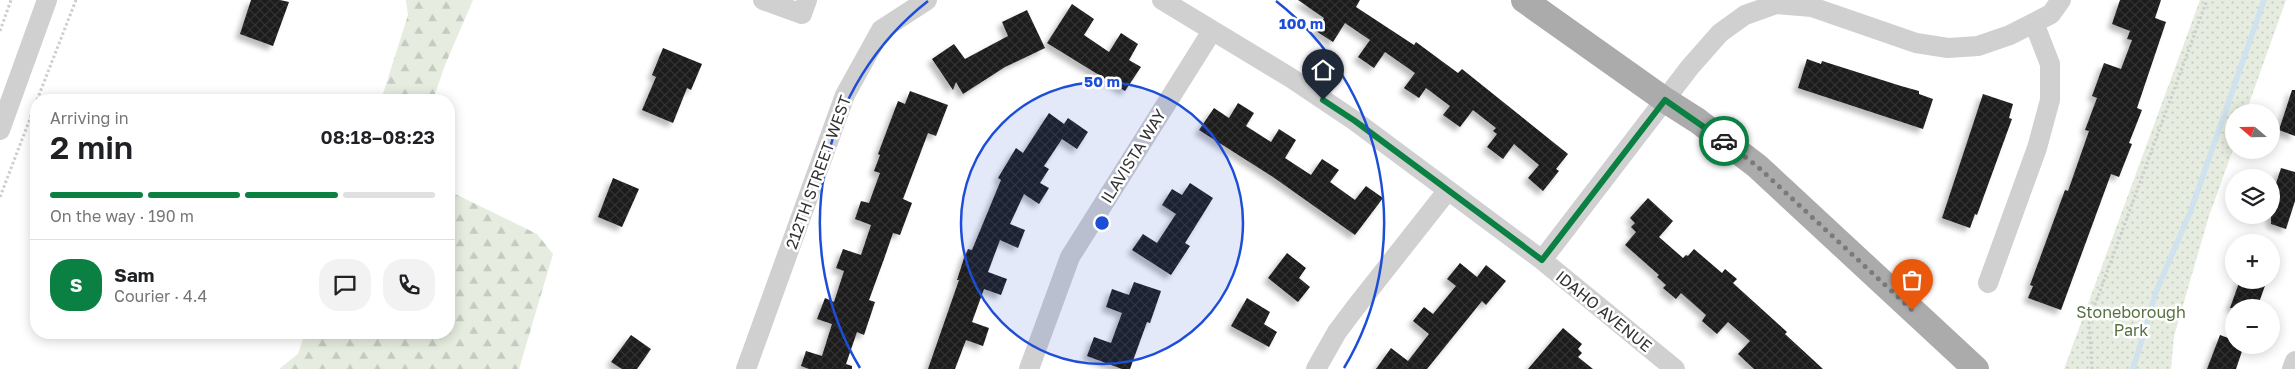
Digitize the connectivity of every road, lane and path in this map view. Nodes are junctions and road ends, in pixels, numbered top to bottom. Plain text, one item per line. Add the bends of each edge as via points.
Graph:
1 (11, 0) edge
2 (48, 0) edge
3 (76, 0) edge
4 (762, 0) edge
5 (807, 0) edge
6 (925, 0) edge
7 (1162, 0) edge
8 (1524, 0) edge
9 (2061, 0) edge
10 (2208, 0) edge
11 (1791, 2) edge
12 (2034, 23) junction
13 (0, 31) edge
14 (1212, 31) junction
15 (40, 94) edge
16 (1665, 100) junction
17 (30, 119) edge
18 (0, 130) edge
19 (1448, 190) junction
20 (0, 197) edge
21 (1542, 260) junction
22 (1988, 282) dead end
23 (2295, 361) edge
24 (1666, 366) edge
25 (746, 369) edge
26 (1029, 369) edge
27 (1316, 369) edge
28 (1976, 369) edge
29 (2092, 369) edge
30 (2292, 369) edge

1 - 13 path
2 - 18 street
3 - 15 path
4 - 5 street via 802,14
6 - 25 street, 212TH STREET WEST via 881,30 845,95
7 - 14 street, IDAHO AVENUE
8 - 16 main road
9 - 12 street via 2051,14
10 - 29 path via 2089,321
11 - 12 street via 1916,43 1948,48 1978,46
11 - 16 street via 1745,15 1720,33
12 - 22 street via 2050,64 2050,100 2037,148
14 - 19 street, IDAHO AVENUE via 1355,121
14 - 26 street, ILAVISTA WAY via 1070,257
16 - 21 street
16 - 28 main road via 1757,166
17 - 20 path
19 - 21 street, IDAHO AVENUE
19 - 27 street via 1337,332
21 - 24 street, IDAHO AVENUE
23 - 30 street

